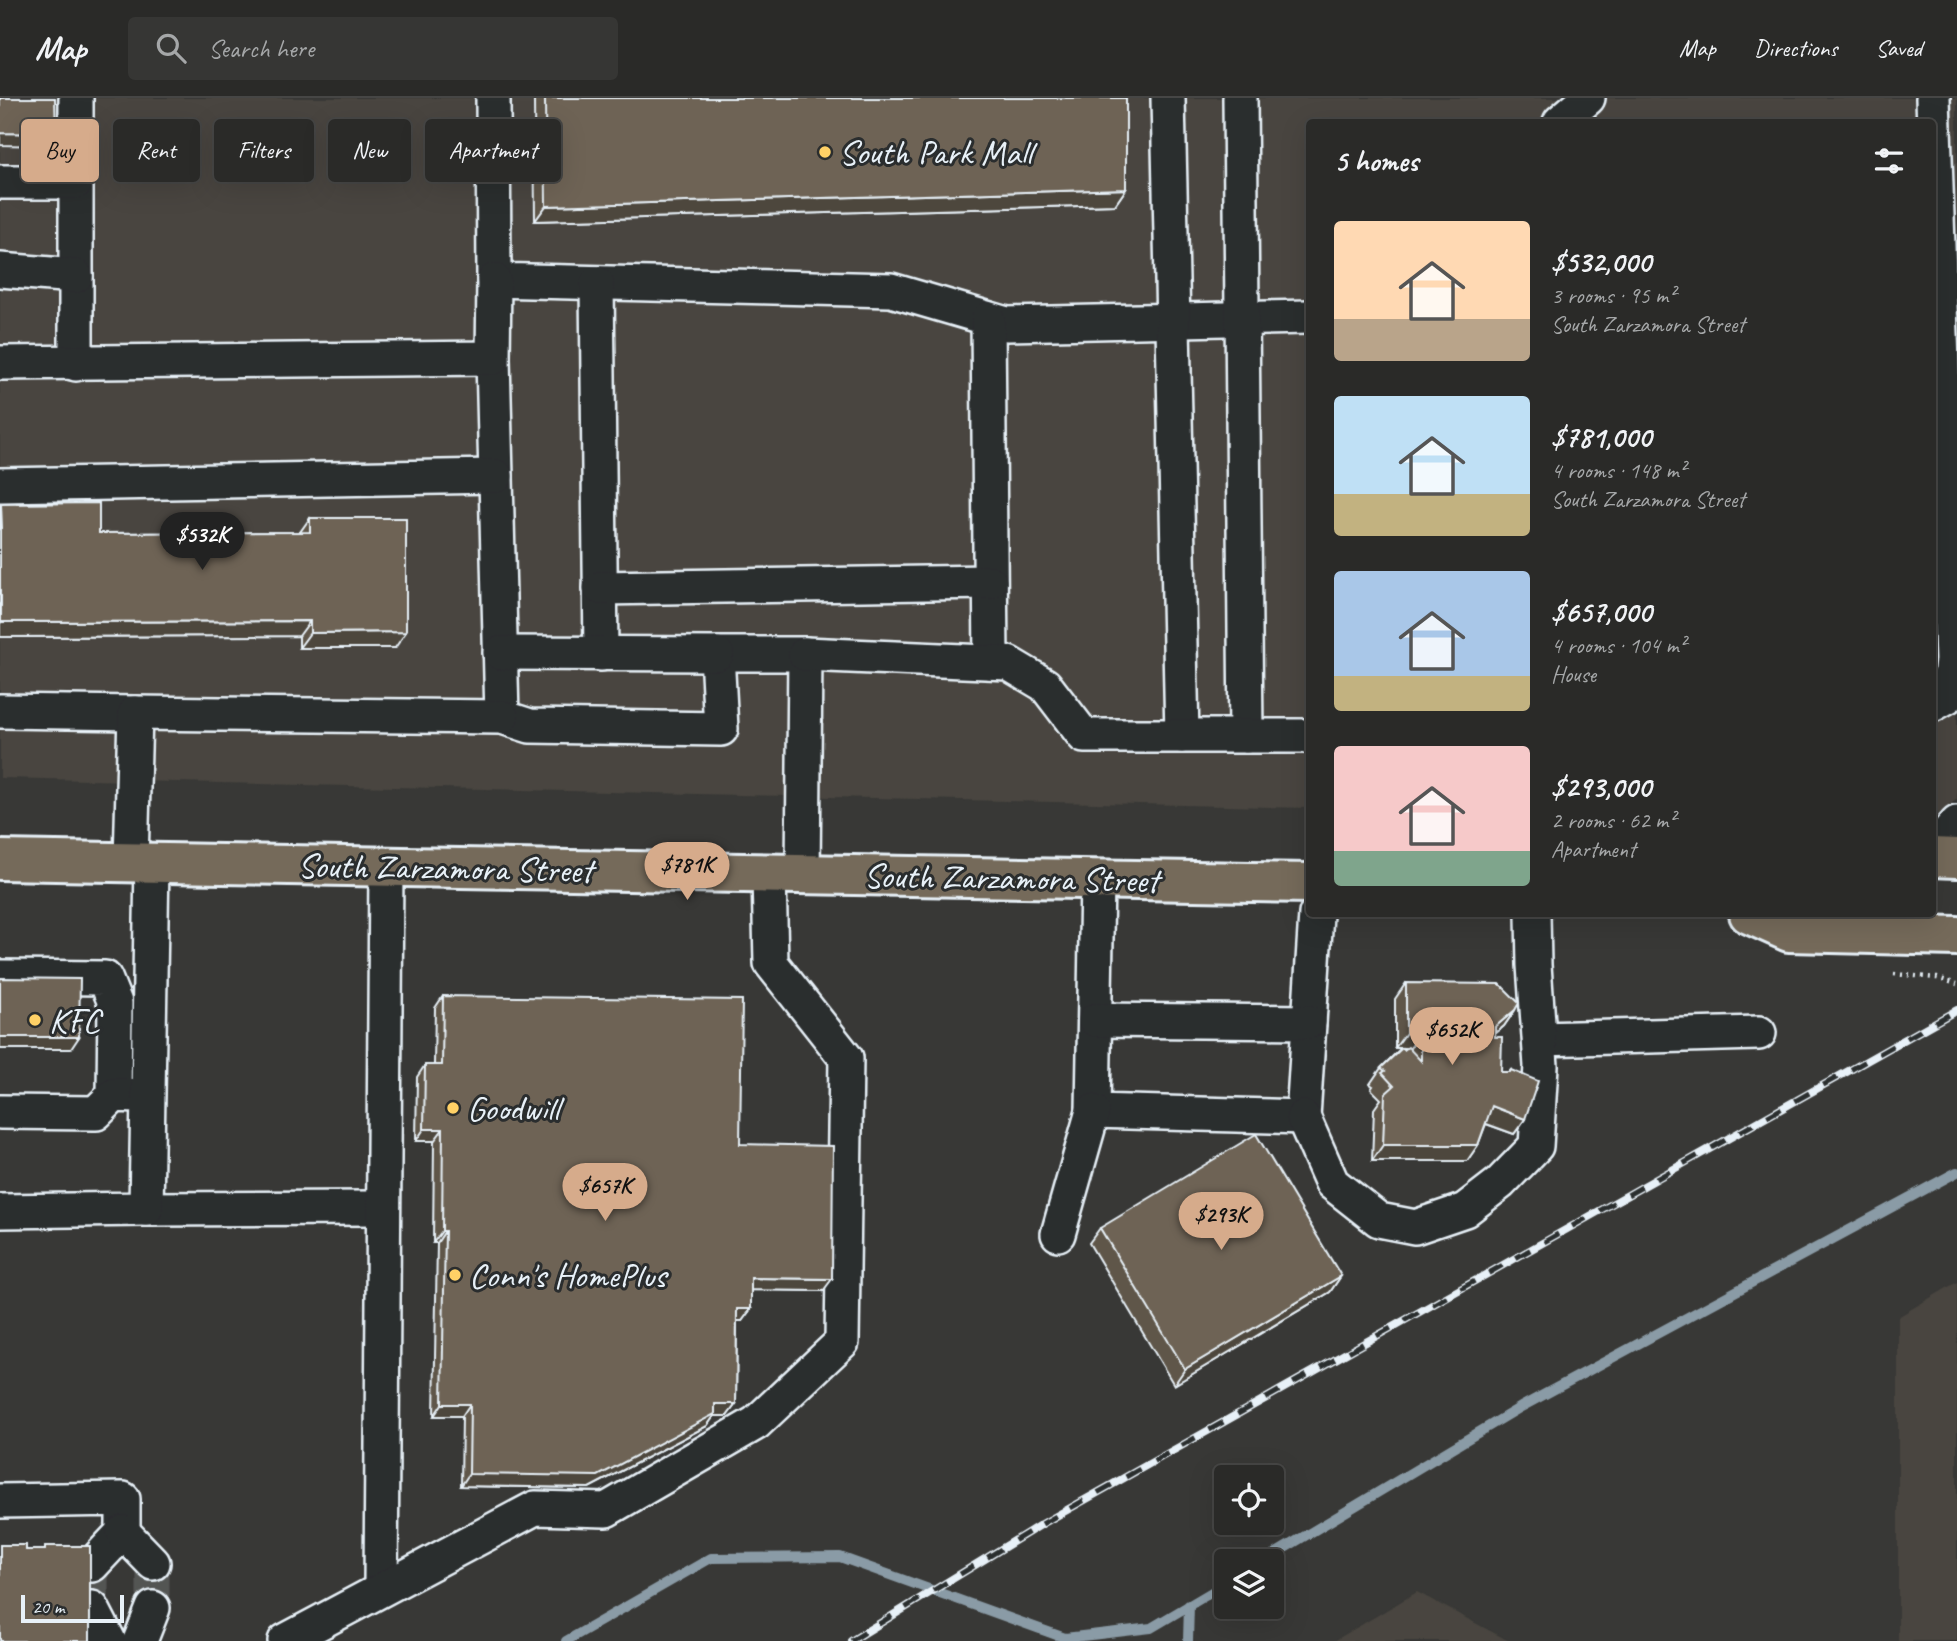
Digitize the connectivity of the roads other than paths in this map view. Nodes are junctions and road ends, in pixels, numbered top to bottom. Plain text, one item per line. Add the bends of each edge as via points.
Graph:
1 (76, 98) edge
2 (493, 98) edge
3 (1168, 98) edge
4 (1240, 98) edge
5 (1588, 98) edge
6 (1933, 98) edge
7 (76, 119) edge
8 (1564, 119) edge
9 (1935, 119) edge
10 (1936, 140) edge
11 (0, 182) edge
12 (21, 182) edge
13 (76, 182) edge
14 (0, 270) edge
15 (76, 276) junction
16 (494, 280) junction
17 (597, 283) junction
18 (1306, 317) edge
19 (1240, 318) junction
20 (988, 319) junction
21 (1171, 320) junction
22 (1950, 335) edge
23 (493, 358) junction
24 (0, 363) edge
25 (76, 364) junction
26 (496, 476) junction
27 (0, 485) edge
28 (990, 582) junction
29 (600, 588) junction
30 (500, 653) junction
31 (601, 654) junction
32 (717, 654) junction
33 (806, 654) junction
34 (991, 662) junction
35 (1936, 703) edge
36 (0, 711) edge
37 (135, 713) junction
38 (502, 717) junction
39 (1182, 736) junction
40 (1246, 736) junction
41 (1306, 736) edge
42 (1957, 823) edge
43 (1936, 850) edge
44 (1936, 855) edge
45 (1957, 858) edge
46 (0, 860) edge
47 (141, 862) junction
48 (386, 867) junction
49 (786, 874) junction
50 (1097, 880) junction
51 (1306, 883) edge
52 (1316, 917) edge
53 (1533, 917) edge
54 (1756, 917) edge
55 (1957, 936) edge
56 (0, 976) edge
57 (1095, 1020) junction
58 (1309, 1022) junction
59 (1759, 1033) dead end
60 (1540, 1039) junction
61 (114, 1095) junction
62 (149, 1096) junction
63 (1093, 1111) junction
64 (0, 1112) edge
65 (1303, 1117) junction
66 (383, 1208) junction
67 (146, 1209) junction
68 (0, 1211) edge
69 (1058, 1234) dead end
70 (0, 1501) edge
71 (123, 1532) junction
72 (381, 1589) junction
73 (123, 1608) junction
74 (109, 1641) edge
75 (119, 1641) edge
76 (131, 1641) edge
77 (140, 1641) edge
78 (285, 1641) edge

1 - 7 lane
2 - 16 lane
3 - 21 lane
4 - 19 lane
5 - 8 lane
6 - 9 lane
10 - 22 lane
11 - 12 lane
13 - 15 lane
14 - 15 lane
15 - 25 lane
16 - 17 lane
16 - 23 lane
17 - 20 lane via 891,290
17 - 29 lane
18 - 19 lane
19 - 21 lane
19 - 40 lane
20 - 21 lane via 1007,324
20 - 28 lane
21 - 39 lane
22 - 35 lane via 1952,660 1948,696
23 - 25 lane
23 - 26 lane
24 - 25 lane
26 - 27 lane
26 - 30 lane
28 - 29 lane
28 - 34 lane
29 - 31 lane
30 - 31 lane
30 - 38 lane
31 - 32 lane
32 - 33 lane
32 - 38 lane via 720,729 530,726
33 - 34 lane
33 - 49 lane
34 - 39 lane via 1008,663 1045,685 1084,736
36 - 37 lane
37 - 38 lane
37 - 47 lane
39 - 40 lane
40 - 41 lane
42 - 43 lane
44 - 45 main road
46 - 47 main road, South Zarzamora Street
47 - 48 main road, South Zarzamora Street
47 - 62 lane
48 - 49 main road, South Zarzamora Street
48 - 66 lane
49 - 50 main road, South Zarzamora Street
49 - 72 lane via 771,963 846,1058 842,1342 755,1423 606,1510 535,1508
50 - 51 main road, South Zarzamora Street
50 - 57 lane
52 - 58 lane
53 - 60 lane
54 - 55 main road via 1789,932
56 - 61 lane via 105,978 115,1003
57 - 58 lane
57 - 63 lane
58 - 65 lane
59 - 60 lane
60 - 65 lane via 1536,1146 1465,1210 1415,1227 1378,1220 1332,1183
61 - 62 lane
61 - 64 lane via 96,1113
62 - 67 lane
63 - 65 lane
63 - 69 lane
66 - 67 lane
66 - 72 lane
67 - 68 lane
70 - 71 lane via 123,1499
71 - 71 lane via 123,1564
72 - 78 lane
73 - 74 lane
73 - 75 lane
73 - 76 lane
73 - 77 lane

